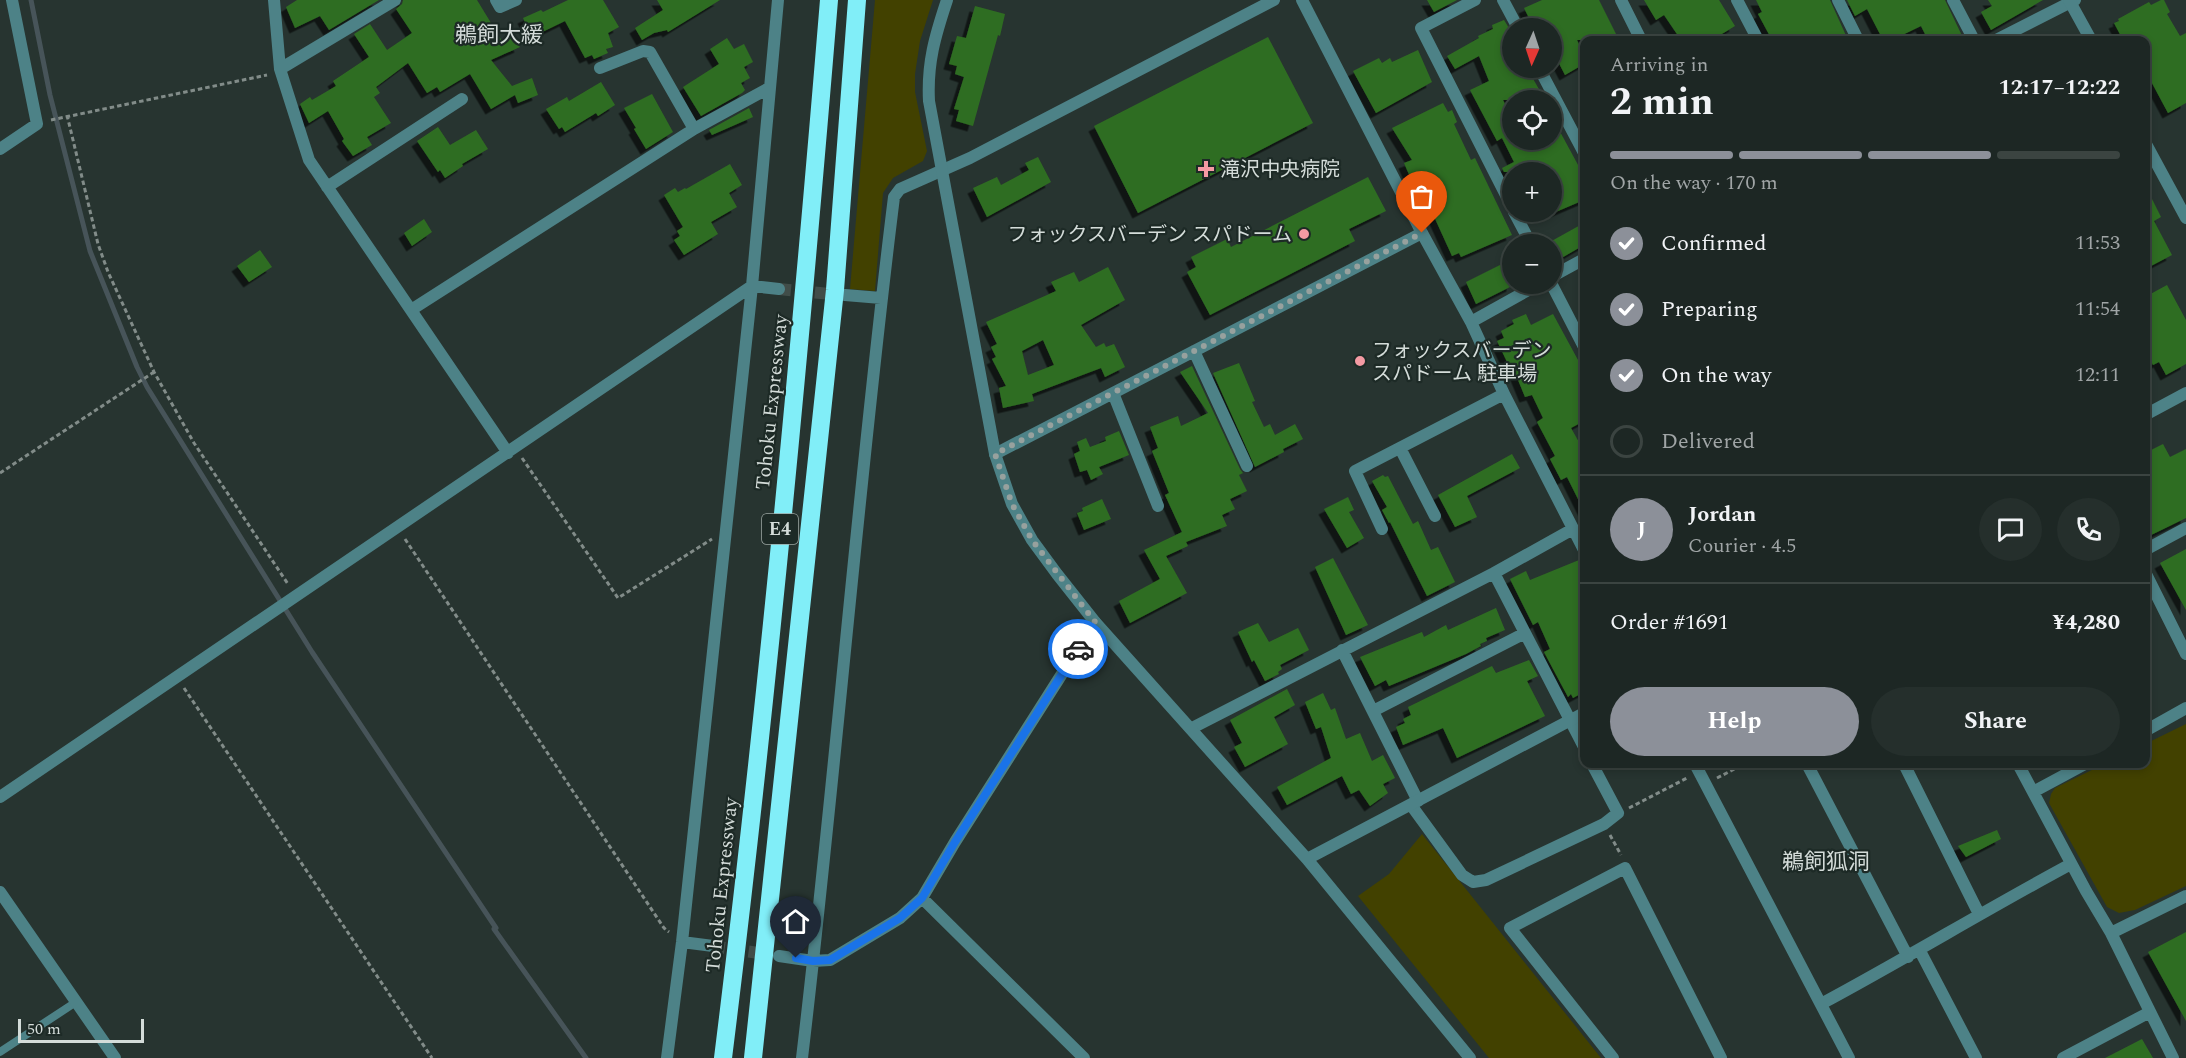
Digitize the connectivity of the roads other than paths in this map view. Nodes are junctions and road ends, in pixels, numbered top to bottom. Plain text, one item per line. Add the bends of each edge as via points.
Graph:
1 (12, 0) edge
2 (274, 0) edge
3 (395, 0) edge
4 (495, 0) edge
5 (516, 0) edge
6 (778, 0) edge
7 (829, 0) edge
8 (857, 0) edge
9 (947, 0) edge
10 (1274, 0) edge
11 (1302, 0) edge
12 (1475, 0) edge
13 (1503, 0) edge
14 (1621, 0) edge
15 (1737, 0) edge
16 (1838, 0) edge
17 (1953, 0) edge
18 (2071, 1) edge
19 (1513, 18) edge
20 (1639, 36) edge
21 (1756, 36) edge
22 (1856, 36) edge
23 (1972, 36) edge
24 (2004, 36) edge
25 (2089, 36) edge
26 (600, 68) dead end
27 (280, 69) junction
28 (1544, 78) edge
29 (769, 88) junction
30 (462, 99) dead end
31 (694, 129) junction
32 (1580, 145) edge
33 (0, 148) edge
34 (2150, 151) edge
35 (943, 169) junction
36 (327, 187) junction
37 (1502, 187) edge
38 (2186, 218) edge
39 (1422, 233) junction
40 (1580, 261) edge
41 (1562, 271) edge
42 (752, 286) junction
43 (779, 289) tunnel mouth
44 (1521, 294) edge
45 (1556, 294) edge
46 (845, 295) tunnel mouth
47 (881, 298) junction
48 (411, 310) junction
49 (1471, 322) junction
50 (1580, 338) edge
51 (1194, 351) junction
52 (1113, 393) junction
53 (2186, 393) edge
54 (1504, 394) junction
55 (2150, 412) edge
56 (1400, 448) junction
57 (512, 451) junction
58 (995, 454) junction
59 (1248, 466) dead end
60 (1158, 506) dead end
61 (1435, 516) dead end
62 (2186, 528) edge
63 (1382, 529) dead end
64 (1573, 529) junction
65 (1580, 542) edge
66 (2150, 547) edge
67 (1494, 573) junction
68 (2150, 582) edge
69 (1095, 622) junction
70 (1525, 633) junction
71 (1342, 650) junction
72 (2186, 654) edge
73 (2186, 708) edge
74 (1373, 711) junction
75 (1580, 715) edge
76 (1570, 721) junction
77 (1192, 728) junction
78 (2150, 728) edge
79 (1580, 740) edge
80 (1594, 768) edge
81 (1697, 768) edge
82 (1809, 768) edge
83 (1906, 768) edge
84 (2020, 768) edge
85 (2078, 768) edge
86 (2033, 792) junction
87 (0, 797) edge
88 (1414, 803) junction
89 (1307, 859) junction
90 (2071, 864) junction
91 (0, 892) edge
92 (2186, 896) edge
93 (922, 898) junction
94 (1979, 914) junction
95 (2111, 933) junction
96 (682, 942) junction
97 (712, 946) tunnel mouth
98 (1920, 951) junction
99 (778, 956) tunnel mouth
100 (1908, 957) junction
101 (813, 961) junction
102 (76, 1002) junction
103 (1821, 1004) junction
104 (2150, 1012) junction
105 (0, 1052) edge
106 (115, 1058) edge
107 (667, 1058) edge
108 (723, 1058) edge
109 (753, 1058) edge
110 (802, 1058) edge
111 (1084, 1058) edge
112 (1470, 1058) edge
113 (1613, 1058) edge
114 (1721, 1058) edge
115 (1849, 1058) edge
116 (1977, 1058) edge
117 (2064, 1058) edge
118 (2174, 1058) edge

1 - 33 street via 37,124
2 - 27 street
3 - 27 street
4 - 5 street via 500,7
6 - 29 street
7 - 108 highway, Tohoku Expressway / E4 via 806,284
8 - 109 highway, E4 via 835,290
9 - 35 street via 932,45 928,75 929,101
10 - 35 street
11 - 39 street
12 - 37 street via 1421,28
13 - 19 street
14 - 20 street
15 - 21 street
16 - 22 street
17 - 23 street
18 - 24 street
18 - 25 street
26 - 31 street via 643,51 650,52
27 - 36 street via 309,160
28 - 32 street
29 - 31 street
29 - 42 street
30 - 36 street
31 - 48 street
34 - 38 street
35 - 47 street via 900,189 894,197
35 - 58 street
36 - 48 street
39 - 49 street
39 - 51 street
40 - 41 street
42 - 43 street
42 - 57 street
42 - 96 street
44 - 49 street
45 - 50 street
46 - 47 street
47 - 101 street
48 - 57 street
49 - 54 street
51 - 52 street
51 - 59 street
52 - 58 street
52 - 60 street
53 - 55 street
54 - 56 street
54 - 64 street
56 - 61 street
56 - 63 street via 1355,471
57 - 87 street
58 - 69 street via 1012,504 1032,540
62 - 66 street
64 - 65 street
64 - 67 street
67 - 70 street
67 - 71 street
68 - 72 street
69 - 77 street
69 - 93 street
70 - 74 street
70 - 76 street
71 - 74 street
71 - 77 street
73 - 78 street
74 - 88 street
75 - 76 street
76 - 79 street
76 - 88 street
77 - 89 street
80 - 88 street via 1618,813 1605,824 1486,880 1473,882 1462,875
81 - 103 street
82 - 100 street
83 - 94 street
84 - 86 street
85 - 86 street
86 - 90 street
88 - 89 street
89 - 112 street
90 - 94 street
90 - 95 street
91 - 102 street
92 - 95 street
93 - 101 street via 900,918 830,960
93 - 111 street
94 - 98 street
95 - 104 street
96 - 97 street
96 - 107 street
98 - 100 street
98 - 116 street
99 - 101 street
100 - 103 street
101 - 110 street
102 - 105 lane
102 - 106 street
103 - 115 street
104 - 117 street
104 - 118 street
113 - 114 street via 1510,928 1624,868

